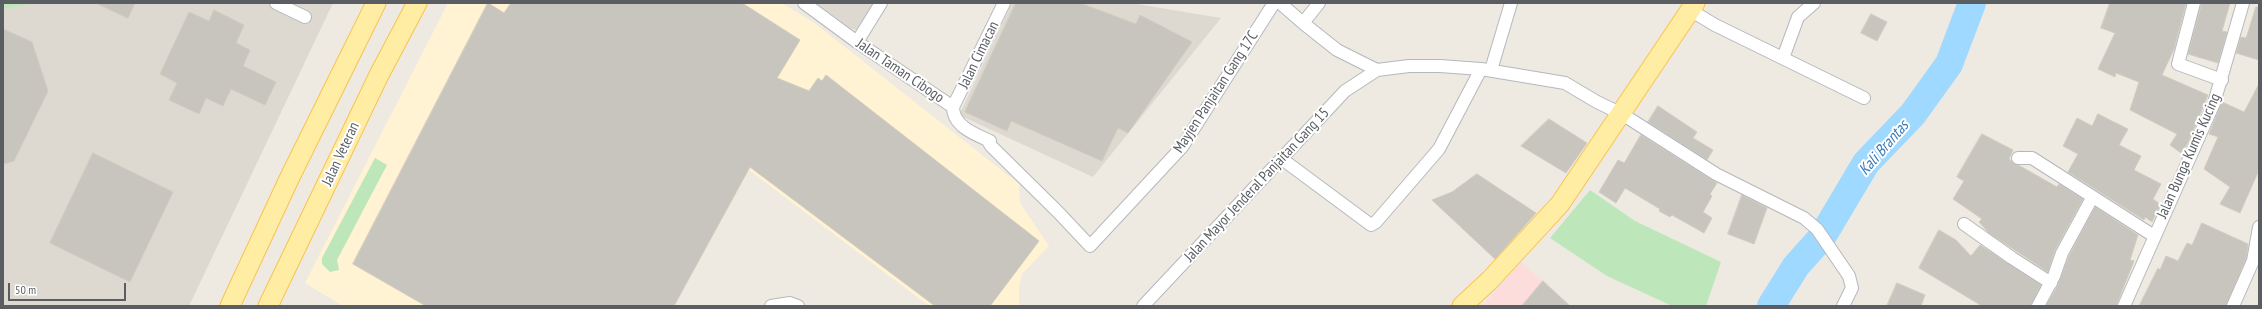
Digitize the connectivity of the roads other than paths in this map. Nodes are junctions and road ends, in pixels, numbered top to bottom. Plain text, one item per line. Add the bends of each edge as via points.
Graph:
1 (276, 3) edge
2 (376, 3) edge
3 (416, 3) edge
4 (804, 3) edge
5 (881, 3) edge
6 (1004, 3) edge
7 (1319, 3) edge
8 (1511, 3) edge
9 (1814, 3) edge
10 (2194, 3) edge
11 (2243, 3) edge
12 (1282, 4) edge
13 (1693, 7) edge
14 (306, 17) dead end
15 (1302, 24) junction
16 (857, 42) junction
17 (1783, 58) junction
18 (1377, 70) junction
19 (1486, 70) junction
20 (2222, 80) junction
21 (1864, 98) dead end
22 (953, 107) junction
23 (1622, 114) junction
24 (989, 141) joint
25 (1282, 158) junction
26 (2018, 158) dead end
27 (2092, 198) junction
28 (1964, 224) dead end
29 (2259, 227) edge
30 (2154, 236) junction
31 (2051, 282) junction
32 (230, 306) edge
33 (268, 306) edge
34 (771, 306) edge
35 (798, 306) edge
36 (1143, 306) edge
37 (1462, 306) edge
38 (1842, 306) edge
39 (2038, 306) edge
40 (2124, 306) edge
41 (2233, 306) edge

1 - 14 street
2 - 32 main road
3 - 33 main road, Jalan Veteran
4 - 16 street, Jalan Taman Cibogo
5 - 16 street
6 - 22 street, Jalan Cimacan
7 - 15 street
8 - 19 street
9 - 17 street via 1798,17
10 - 20 street via 2178,64
11 - 20 street, Jalan Bunga Kumis Kucing
12 - 15 street
12 - 24 street, Mayjen Panjaitan Gang 17C via 1182,147 1090,246 991,146
13 - 17 street
13 - 23 main road
15 - 18 street via 1337,50
16 - 22 street, Jalan Taman Cibogo
17 - 21 street
18 - 19 street via 1440,66
18 - 25 street, Jalan Mayor Jenderal Panjaitan Gang 15 via 1345,91
19 - 23 street via 1560,81
19 - 25 street via 1439,149 1376,222 1371,224
20 - 30 street, Jalan Bunga Kumis Kucing
22 - 24 street, Jalan Taman Cibogo via 957,122
23 - 37 main road via 1560,204 1490,280
23 - 38 street via 1716,174 1795,212 1817,229 1849,276 1852,288
25 - 36 street, Jalan Mayor Jenderal Panjaitan Gang 15
26 - 27 street via 2032,158
27 - 30 street
27 - 31 street via 2062,253
28 - 31 street
29 - 41 street via 2253,261
30 - 40 street, Jalan Bunga Kumis Kucing
31 - 39 street
34 - 35 street via 790,303

